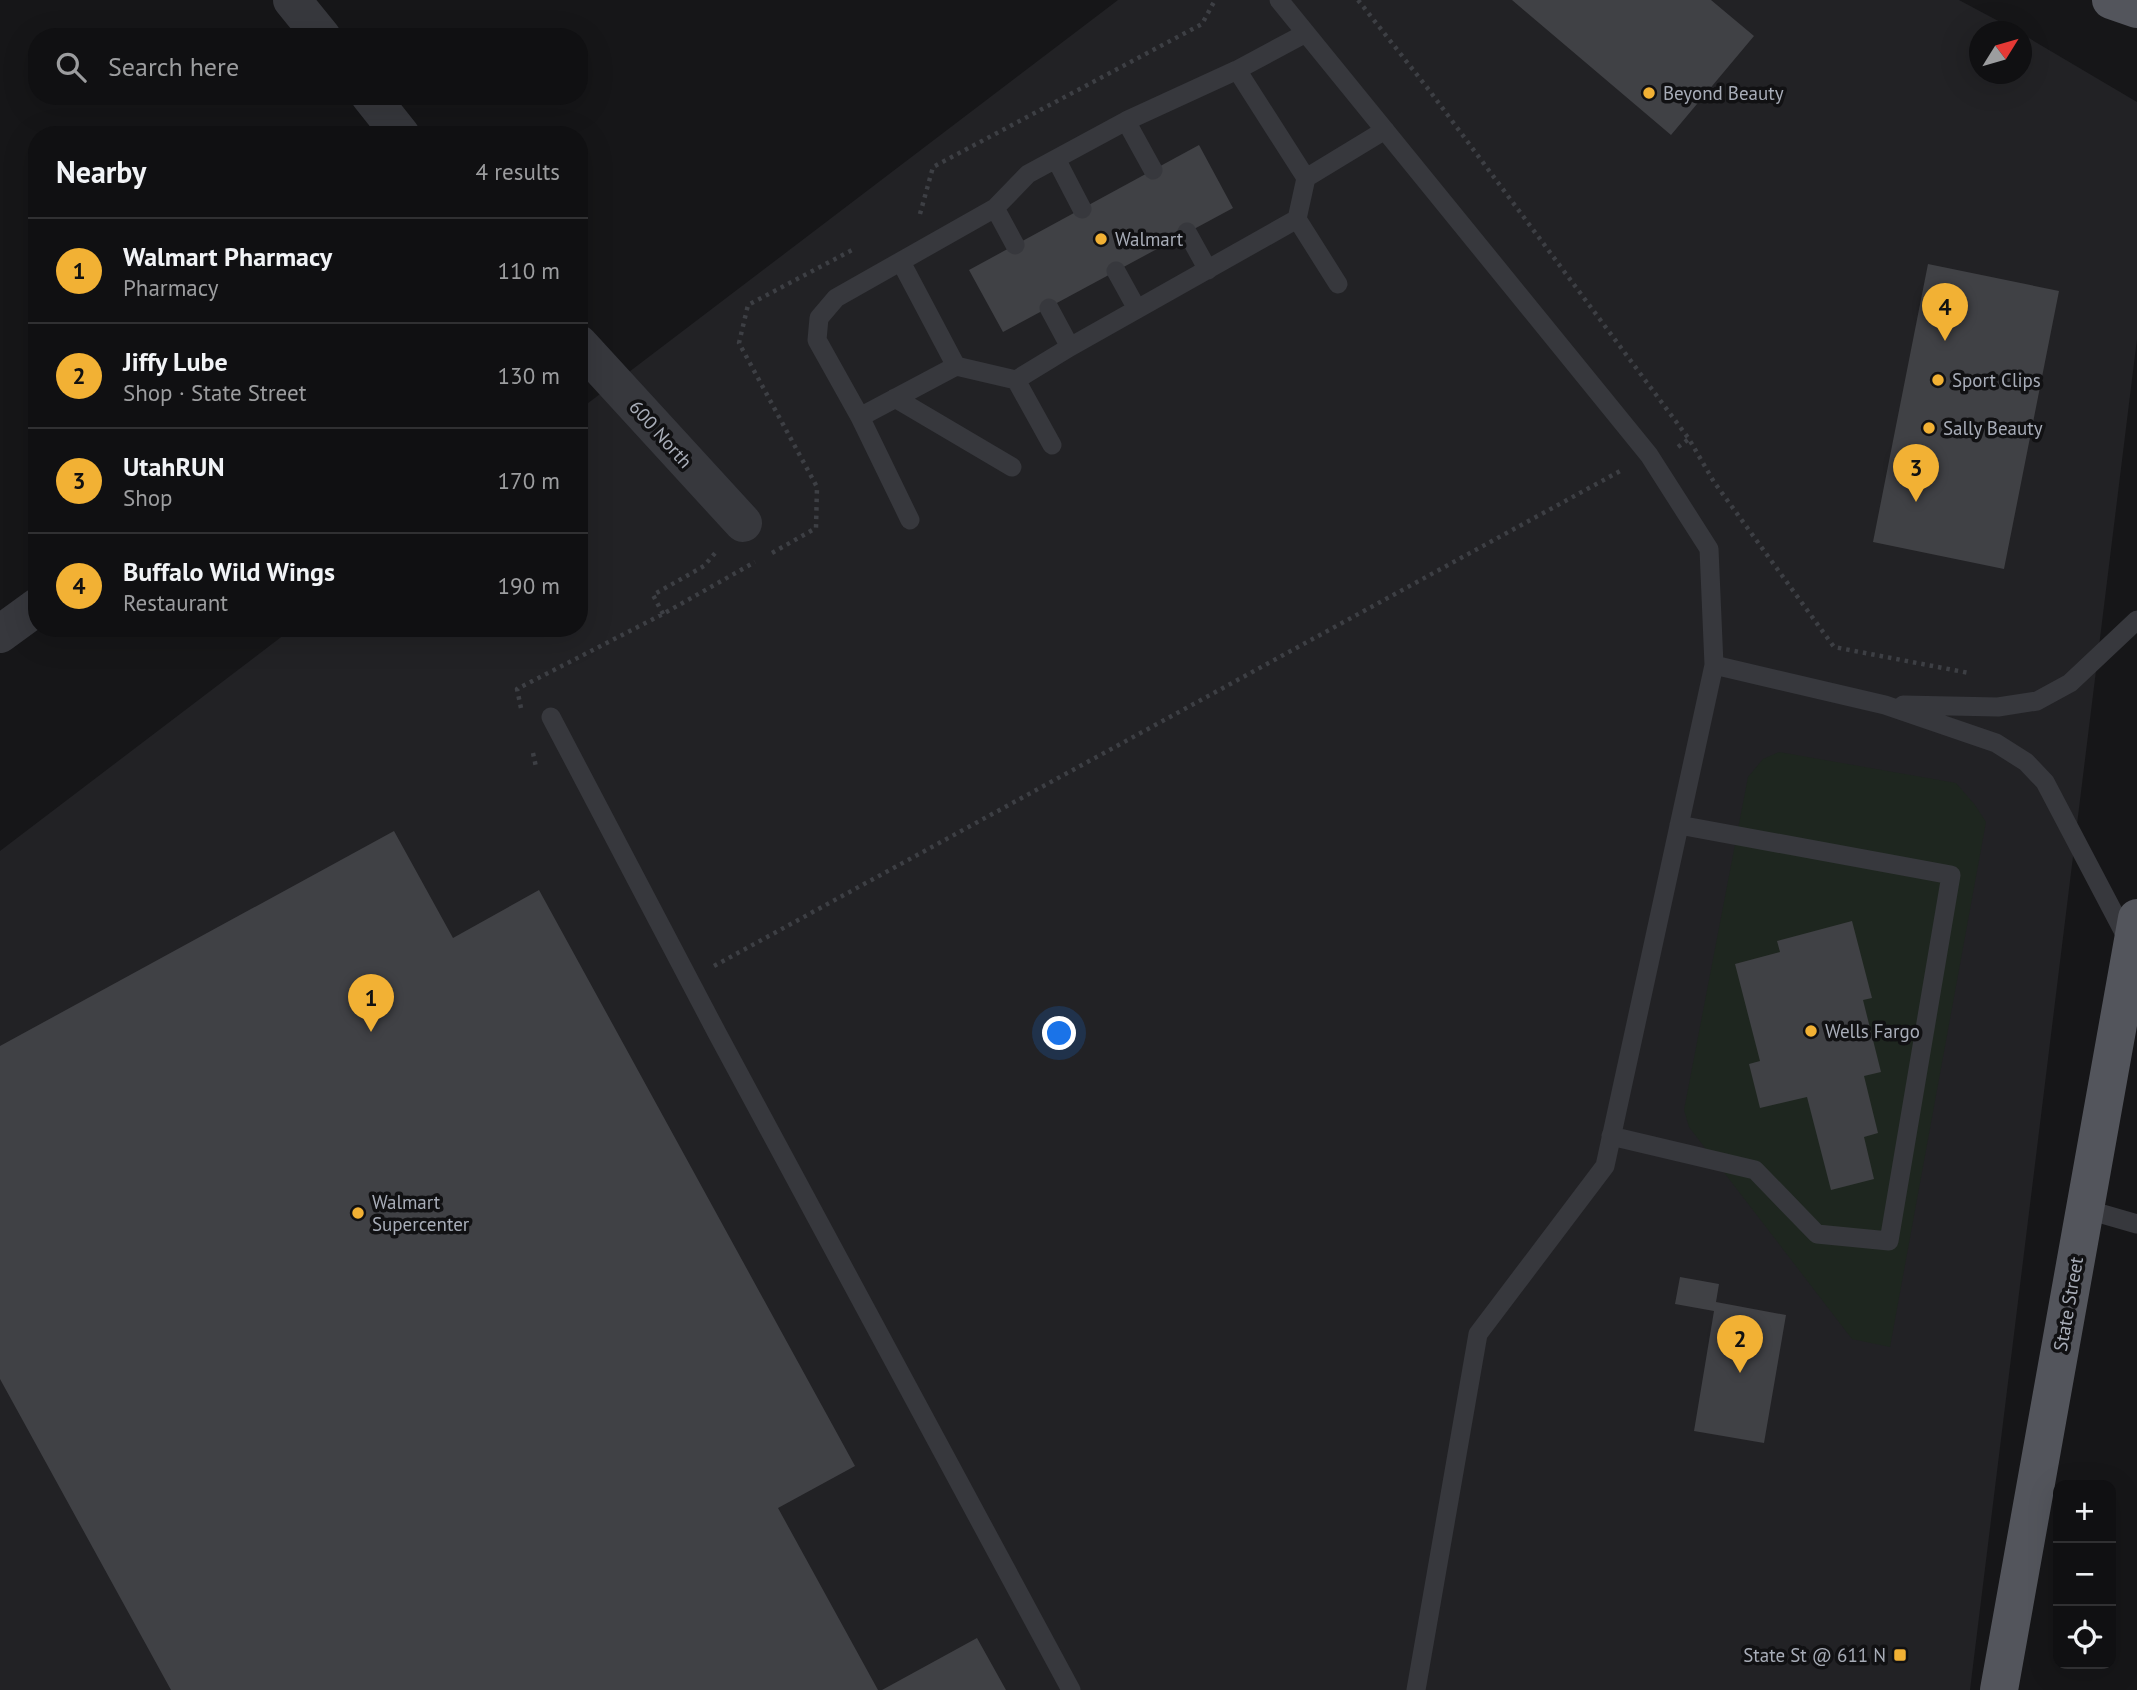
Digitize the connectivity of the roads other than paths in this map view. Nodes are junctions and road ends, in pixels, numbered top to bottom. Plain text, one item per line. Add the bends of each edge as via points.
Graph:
1 (292, 0) edge
2 (1279, 0) edge
3 (2111, 0) edge
4 (2137, 9) edge
5 (315, 28) edge
6 (1306, 33) junction
7 (1237, 70) junction
8 (377, 105) edge
9 (1126, 121) junction
10 (394, 126) edge
11 (1385, 130) junction
12 (1056, 159) junction
13 (1153, 170) dead end
14 (1306, 178) junction
15 (995, 208) junction
16 (1082, 209) dead end
17 (1297, 219) junction
18 (1188, 232) dead end
19 (1015, 246) dead end
20 (901, 262) junction
21 (1208, 270) junction
22 (1116, 271) dead end
23 (1338, 284) dead end
24 (1049, 308) dead end
25 (1137, 309) junction
26 (1070, 347) junction
27 (588, 354) edge
28 (956, 366) junction
29 (1016, 380) junction
30 (895, 398) junction
31 (860, 417) junction
32 (1052, 445) dead end
33 (1012, 467) dead end
34 (910, 520) dead end
35 (743, 523) road end
36 (28, 614) edge
37 (2137, 620) edge
38 (0, 634) edge
39 (1714, 665) junction
40 (1885, 705) junction
41 (551, 717) dead end
42 (1679, 825) junction
43 (2134, 932) edge
44 (1611, 1136) junction
45 (2085, 1209) junction
46 (2137, 1224) edge
47 (1071, 1690) edge
48 (1416, 1690) edge
49 (1999, 1690) edge

1 - 5 street
2 - 6 lane
3 - 4 main road
6 - 7 lane
6 - 11 lane
7 - 9 lane
7 - 14 lane
8 - 10 street
9 - 12 lane
9 - 13 lane
11 - 14 lane
11 - 39 lane via 1649,455 1709,550
12 - 15 lane via 1028,174
12 - 16 lane
14 - 17 lane
15 - 19 lane
15 - 20 lane
17 - 21 lane
17 - 23 lane
18 - 21 lane
20 - 28 lane
20 - 31 lane via 836,298 820,318 817,340
21 - 25 lane
22 - 25 lane
24 - 26 lane
25 - 26 lane
26 - 29 lane
27 - 35 street, 600 North
28 - 29 lane
28 - 30 lane
29 - 32 lane
30 - 31 lane
30 - 33 lane
31 - 34 lane
36 - 38 street
37 - 40 lane via 2070,683 2037,701 1998,707
39 - 40 lane
39 - 42 lane
40 - 43 lane via 1996,743 2026,762 2045,782
41 - 47 lane
42 - 44 lane
42 - 44 lane via 1951,875 1889,1241 1817,1234 1755,1170
43 - 45 main road, State Street
44 - 48 lane via 1605,1166 1478,1334
45 - 46 lane
45 - 49 main road, State Street

